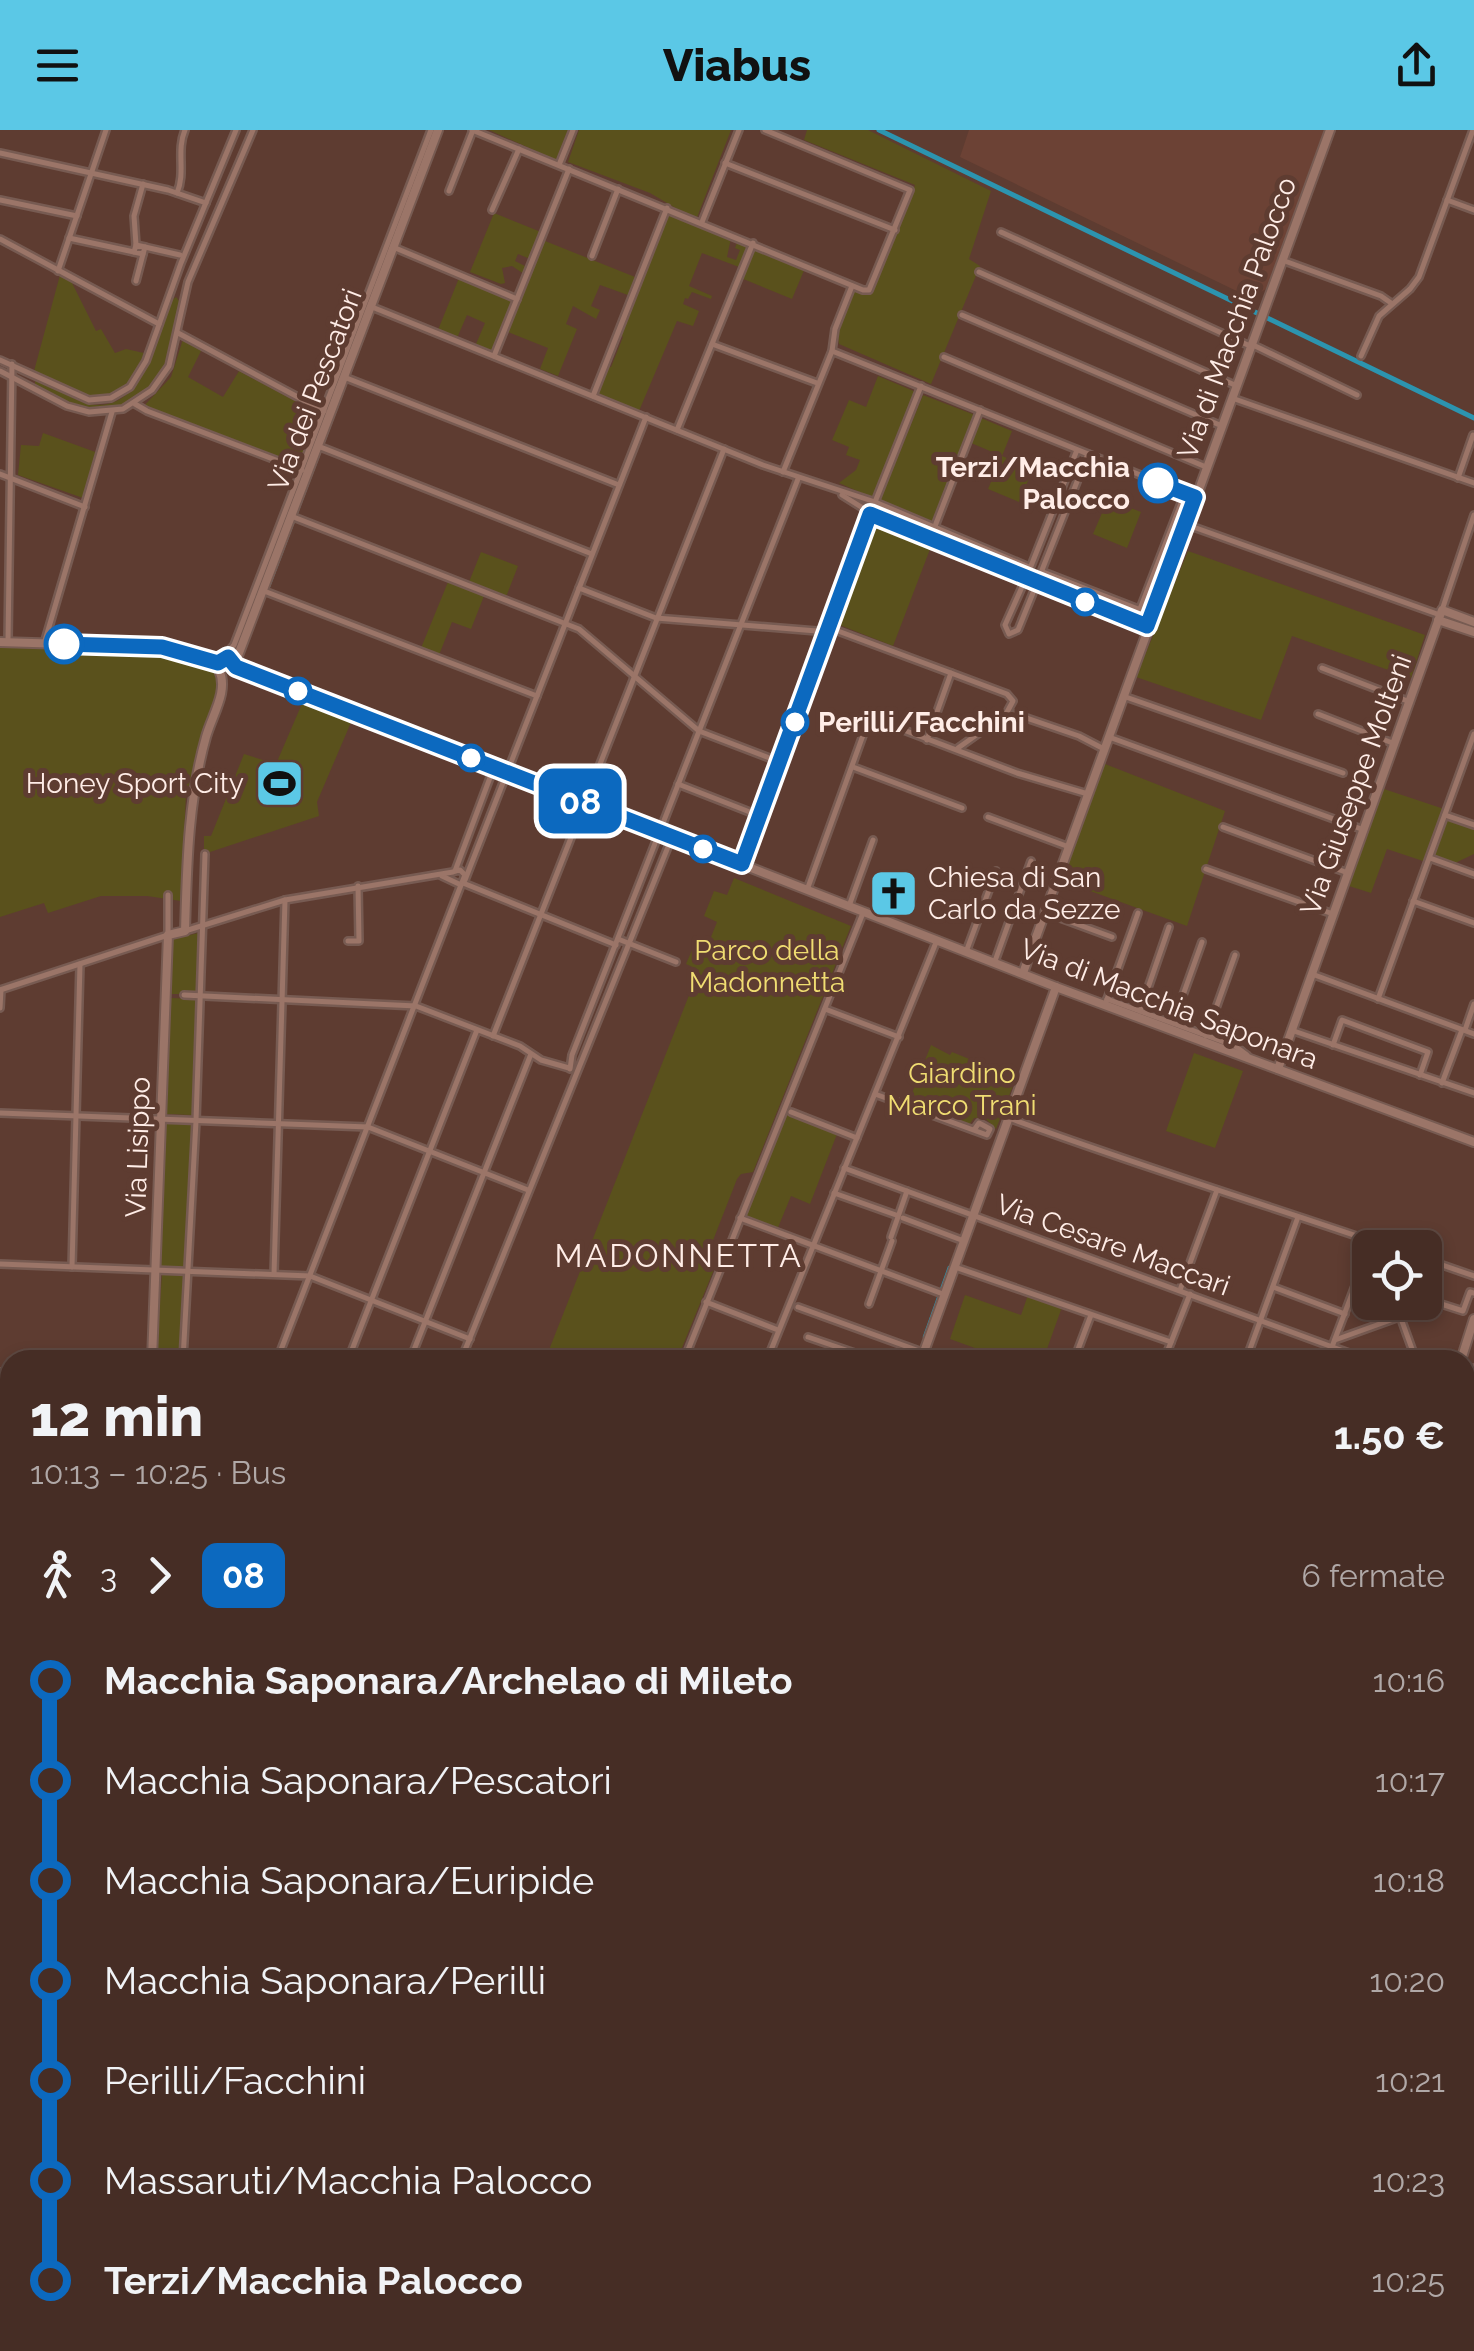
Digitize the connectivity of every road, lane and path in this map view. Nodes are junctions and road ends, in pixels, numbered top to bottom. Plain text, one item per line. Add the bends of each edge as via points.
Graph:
1 (106, 130) edge
2 (186, 130) edge
3 (253, 130) edge
4 (434, 130) edge
5 (573, 130) edge
6 (739, 130) edge
7 (765, 130) edge
8 (1330, 130) edge
9 (1473, 130) edge
10 (476, 131) edge
11 (235, 134) edge
12 (248, 142) junction
13 (518, 149) junction
14 (0, 152) edge
15 (226, 154) junction
16 (240, 161) junction
17 (726, 163) junction
18 (559, 165) junction
19 (570, 169) junction
20 (92, 173) junction
21 (143, 184) junction
22 (618, 188) junction
23 (450, 191) dead end
24 (177, 193) junction
25 (0, 200) edge
26 (1447, 200) junction
27 (206, 203) junction
28 (667, 208) junction
29 (492, 210) dead end
30 (1474, 210) edge
31 (77, 216) junction
32 (702, 222) junction
33 (895, 230) junction
34 (1002, 232) dead end
35 (69, 238) junction
36 (0, 239) edge
37 (752, 243) junction
38 (135, 248) junction
39 (395, 249) junction
40 (144, 251) junction
41 (180, 255) dead end
42 (592, 256) dead end
43 (1282, 260) junction
44 (58, 271) junction
45 (978, 272) dead end
46 (136, 282) dead end
47 (852, 286) junction
48 (517, 299) junction
49 (1391, 303) junction
50 (373, 308) junction
51 (962, 314) dead end
52 (159, 324) junction
53 (178, 333) junction
54 (712, 344) junction
55 (1251, 345) junction
56 (832, 351) junction
57 (494, 356) junction
58 (1361, 356) dead end
59 (944, 357) dead end
60 (0, 360) edge
61 (12, 364) junction
62 (0, 371) edge
63 (28, 371) junction
64 (41, 376) junction
65 (12, 377) junction
66 (348, 379) junction
67 (22, 382) junction
68 (818, 384) junction
69 (921, 386) junction
70 (1236, 386) junction
71 (35, 389) junction
72 (1357, 396) dead end
73 (592, 397) junction
74 (1232, 398) junction
75 (135, 404) junction
76 (980, 410) junction
77 (324, 411) junction
78 (112, 412) junction
79 (646, 417) junction
80 (1222, 426) junction
81 (678, 430) junction
82 (1473, 435) edge
83 (321, 447) junction
84 (724, 449) junction
85 (1077, 450) junction
86 (1088, 454) junction
87 (1206, 467) junction
88 (302, 470) junction
89 (783, 472) junction
90 (0, 474) edge
91 (798, 478) junction
92 (1458, 478) junction
93 (12, 479) junction
94 (1474, 483) edge
95 (619, 485) junction
96 (835, 491) junction
97 (1190, 495) junction
98 (875, 502) junction
99 (86, 508) junction
100 (870, 514) junction
101 (1474, 515) edge
102 (294, 517) junction
103 (1185, 524) junction
104 (935, 527) junction
105 (930, 540) junction
106 (592, 554) junction
107 (1036, 569) junction
108 (1031, 580) junction
109 (579, 588) junction
110 (264, 590) junction
111 (4, 598) edge
112 (1139, 608) junction
113 (1152, 614) junction
114 (1440, 615) junction
115 (656, 618) junction
116 (1132, 621) junction
117 (1474, 622) edge
118 (565, 623) junction
119 (742, 623) junction
120 (1147, 626) junction
121 (829, 630) junction
122 (1474, 632) edge
123 (4, 642) edge
124 (44, 644) junction
125 (237, 649) junction
126 (219, 664) junction
127 (234, 666) junction
128 (1322, 668) dead end
129 (951, 673) junction
130 (634, 678) junction
131 (536, 696) junction
132 (1123, 696) junction
133 (1410, 702) junction
134 (1015, 714) dead end
135 (1318, 714) dead end
136 (700, 731) junction
137 (1474, 734) edge
138 (1109, 737) junction
139 (927, 740) junction
140 (1395, 744) junction
141 (958, 748) dead end
142 (1104, 749) junction
143 (780, 762) junction
144 (494, 767) junction
145 (853, 767) junction
146 (507, 772) junction
147 (1344, 773) dead end
148 (488, 782) junction
149 (678, 784) junction
150 (501, 788) junction
151 (1088, 794) junction
152 (585, 803) junction
153 (962, 808) dead end
154 (1445, 815) junction
155 (760, 816) junction
156 (988, 817) dead end
157 (1474, 826) edge
158 (1222, 827) dead end
159 (1364, 830) junction
160 (659, 832) junction
161 (672, 837) junction
162 (872, 840) dead end
163 (1069, 846) junction
164 (653, 847) junction
165 (666, 852) junction
166 (205, 854) dead end
167 (1430, 858) junction
168 (1031, 860) dead end
169 (742, 864) junction
170 (1206, 869) dead end
171 (996, 871) dead end
172 (454, 872) junction
173 (1348, 873) junction
174 (1474, 874) edge
175 (439, 875) junction
176 (452, 881) junction
177 (463, 883) junction
178 (358, 886) junction
179 (807, 890) junction
180 (168, 896) dead end
181 (285, 900) junction
182 (1413, 901) junction
183 (849, 906) junction
184 (863, 911) junction
185 (1044, 912) junction
186 (1138, 913) dead end
187 (1333, 914) junction
188 (540, 916) junction
189 (1474, 923) edge
190 (203, 925) junction
191 (1170, 927) dead end
192 (184, 930) junction
193 (168, 935) junction
194 (1112, 937) dead end
195 (937, 940) junction
196 (348, 941) dead end
197 (1202, 942) dead end
198 (629, 944) junction
199 (616, 945) junction
200 (966, 952) junction
201 (1235, 955) dead end
202 (624, 956) junction
203 (676, 962) dead end
204 (994, 962) junction
205 (80, 964) junction
206 (1023, 973) junction
207 (1312, 974) junction
208 (1056, 987) junction
209 (0, 990) edge
210 (184, 995) dead end
211 (201, 996) junction
212 (282, 999) junction
213 (1378, 999) junction
214 (1107, 1000) junction
215 (1474, 1004) edge
216 (416, 1006) junction
217 (0, 1008) edge
218 (825, 1009) junction
219 (1140, 1011) junction
220 (1173, 1024) junction
221 (477, 1030) junction
222 (1291, 1030) junction
223 (1463, 1030) junction
224 (1474, 1034) edge
225 (493, 1036) junction
226 (1206, 1036) junction
227 (899, 1037) junction
228 (1333, 1045) junction
229 (530, 1054) junction
230 (1283, 1054) junction
231 (1248, 1058) junction
232 (1265, 1064) junction
233 (1278, 1068) junction
234 (573, 1069) junction
235 (1420, 1075) junction
236 (1442, 1083) junction
237 (1474, 1093) edge
238 (876, 1094) junction
239 (790, 1112) dead end
240 (0, 1113) edge
241 (76, 1116) junction
242 (1009, 1118) junction
243 (162, 1119) junction
244 (196, 1120) junction
245 (278, 1124) junction
246 (368, 1127) junction
247 (974, 1130) dead end
248 (856, 1138) junction
249 (1474, 1142) edge
250 (429, 1151) junction
251 (844, 1168) junction
252 (483, 1173) junction
253 (1217, 1189) junction
254 (528, 1190) junction
255 (908, 1191) junction
256 (834, 1193) junction
257 (974, 1215) junction
258 (1298, 1217) junction
259 (740, 1218) junction
260 (1352, 1237) edge
261 (964, 1241) junction
262 (813, 1247) junction
263 (0, 1264) edge
264 (1442, 1265) edge
265 (72, 1267) junction
266 (955, 1267) junction
267 (155, 1269) junction
268 (190, 1271) junction
269 (880, 1272) junction
270 (274, 1274) junction
271 (310, 1276) junction
272 (1474, 1276) edge
273 (1273, 1287) junction
274 (1180, 1290) junction
275 (941, 1294) junction
276 (1190, 1294) junction
277 (1352, 1294) edge
278 (1474, 1294) edge
279 (371, 1300) junction
280 (706, 1302) junction
281 (1442, 1303) edge
282 (869, 1304) dead end
283 (798, 1307) dead end
284 (1344, 1314) junction
285 (1091, 1315) junction
286 (1474, 1319) edge
287 (1261, 1320) junction
288 (1390, 1320) edge
289 (1401, 1320) edge
290 (425, 1321) junction
291 (779, 1330) junction
292 (808, 1337) dead end
293 (470, 1339) junction
294 (1171, 1342) junction
295 (1333, 1344) junction
296 (152, 1350) edge
297 (184, 1350) edge
298 (281, 1350) edge
299 (352, 1350) edge
300 (414, 1350) edge
301 (465, 1350) edge
302 (688, 1350) edge
303 (772, 1350) edge
304 (846, 1350) edge
305 (907, 1350) edge
306 (927, 1350) edge
307 (1078, 1350) edge
308 (1168, 1350) edge
309 (1250, 1350) edge
310 (1331, 1350) edge
311 (1346, 1350) edge
312 (1412, 1350) edge
313 (1464, 1350) edge

1 - 20 street
2 - 24 street
3 - 12 street
4 - 39 street, Via dei Pescatori
4 - 77 street, Via dei Pescatori
5 - 18 street
6 - 17 street
7 - 33 street via 910,190
8 - 43 street, Via di Macchia Palocco
9 - 26 street
10 - 13 street
10 - 23 street
11 - 12 street via 238,148
11 - 15 street
12 - 16 street
13 - 18 street
13 - 29 street
14 - 20 street
15 - 16 street via 236,150
15 - 27 street
16 - 53 street via 188,280
17 - 32 street
17 - 33 street
18 - 19 street
19 - 22 street
19 - 48 street
20 - 21 street
20 - 31 street
21 - 24 street
21 - 38 street
22 - 28 street
22 - 42 street
24 - 27 street
25 - 31 street
26 - 30 street
26 - 49 street via 1419,277
27 - 52 street
28 - 32 street
28 - 73 street
31 - 35 street
32 - 37 street
33 - 47 street via 872,288
34 - 55 street
35 - 38 street
35 - 44 street
36 - 44 street
37 - 47 street
37 - 54 street
38 - 40 street
39 - 48 street
39 - 50 street, Via dei Pescatori
40 - 41 street
40 - 46 street
43 - 49 street
43 - 55 street, Via di Macchia Palocco
44 - 52 street
45 - 70 street
47 - 56 street
48 - 57 street
49 - 58 street
50 - 57 street
50 - 66 street, Via dei Pescatori
51 - 80 street
52 - 64 street via 140,374 118,395 89,400
53 - 75 street via 162,380
53 - 77 street
54 - 68 street
54 - 81 street
55 - 70 street, Via di Macchia Palocco
55 - 72 street
56 - 68 street
56 - 69 street
57 - 73 street
59 - 87 street
60 - 61 street
61 - 63 street
61 - 65 street
62 - 65 street
63 - 64 street
63 - 67 street
64 - 71 street via 34,378
65 - 67 street
65 - 93 street
66 - 83 street, Via dei Pescatori
66 - 95 street
67 - 71 street
68 - 89 street
69 - 76 street
69 - 98 street
70 - 74 street, Via di Macchia Palocco
71 - 78 street via 78,410
73 - 79 street
74 - 80 street, Via di Macchia Palocco
74 - 92 street
75 - 78 street
75 - 88 street
76 - 85 street
76 - 104 street
77 - 88 street, Via dei Pescatori
78 - 99 street
79 - 81 street
79 - 95 street
80 - 87 street, Via di Macchia Palocco
81 - 84 street
82 - 92 street
83 - 102 street, Via dei Pescatori
83 - 106 street
84 - 89 street
84 - 115 street
85 - 86 street
85 - 107 street
86 - 97 street
86 - 107 street
87 - 97 street, Via di Macchia Palocco
88 - 125 street, Via dei Pescatori
89 - 91 street
90 - 93 street
91 - 96 street
91 - 119 street
92 - 94 street
93 - 99 street
93 - 111 street
95 - 106 street
96 - 98 street
96 - 100 street
97 - 103 street, Via di Macchia Palocco
97 - 112 street, Via di Macchia Palocco
98 - 100 street
98 - 104 street
99 - 124 street
100 - 105 street
100 - 121 street
101 - 114 street, Via Giuseppe Molteni
102 - 110 street, Via dei Pescatori
102 - 118 street
103 - 113 street, Via di Macchia Palocco
103 - 114 street
104 - 105 street
104 - 107 street
105 - 108 street
106 - 109 street
107 - 108 street
107 - 108 street
107 - 112 street
108 - 108 street via 1005,626 1009,634 1019,629
108 - 116 street
109 - 115 street
109 - 118 street
110 - 125 street, Via dei Pescatori
110 - 131 street
111 - 123 street
112 - 113 street
112 - 116 street, Via di Macchia Palocco
113 - 120 street, Via di Macchia Palocco
114 - 117 street
114 - 122 street
114 - 133 street, Via Giuseppe Molteni
115 - 119 street
115 - 130 street
116 - 120 street
118 - 130 street
118 - 131 street
119 - 121 street
119 - 136 street
120 - 132 street, Via di Macchia Palocco
121 - 129 street
121 - 143 street
123 - 124 street
124 - 126 street via 162,647
125 - 126 street, Via dei Pescatori
125 - 127 street, Via dei Pescatori
126 - 127 street, Via di Macchia Saponara via 230,658
126 - 192 street via 223,688 191,805
127 - 144 street, Via di Macchia Saponara
128 - 133 street
129 - 139 street
129 - 141 street via 1013,701 1006,714
130 - 136 street
130 - 152 street
131 - 146 street
132 - 138 street, Via di Macchia Palocco
132 - 147 street
133 - 140 street, Via Giuseppe Molteni
134 - 142 street
135 - 140 street
136 - 143 street
136 - 149 street
137 - 154 street
138 - 142 street, Via di Macchia Palocco
138 - 159 street
139 - 145 street via 873,721
139 - 151 street
140 - 159 street, Via Giuseppe Molteni
142 - 151 street, Via di Macchia Palocco
143 - 155 street
144 - 146 street, Via di Macchia Saponara
144 - 148 street
145 - 153 street
145 - 179 street
146 - 150 street
146 - 152 street, Via di Macchia Saponara
148 - 150 street
148 - 172 street
149 - 155 street
149 - 160 street
150 - 177 street
151 - 163 street, Via di Macchia Palocco
152 - 160 street, Via di Macchia Saponara
152 - 188 street
154 - 157 street
154 - 167 street
155 - 169 street
156 - 163 street
158 - 173 street
159 - 173 street, Via Giuseppe Molteni
160 - 161 street, Via di Macchia Saponara
160 - 164 street
161 - 165 street
161 - 169 street, Via di Macchia Saponara
162 - 183 street
163 - 185 street, Via di Macchia Palocco
164 - 165 street
164 - 199 street
165 - 198 street
166 - 190 street
167 - 174 street
167 - 182 street
168 - 204 street
169 - 179 street, Via di Macchia Saponara
170 - 187 street
171 - 200 street
172 - 175 street
172 - 176 street
172 - 177 street via 462,871
173 - 187 street, Via Giuseppe Molteni
175 - 176 street
175 - 178 street
176 - 177 street
177 - 188 street
177 - 216 street
178 - 181 street
178 - 196 street via 358,940
179 - 183 street, Via di Macchia Saponara
180 - 193 street
181 - 190 street
181 - 212 street
182 - 189 street
182 - 213 street
183 - 184 street, Via di Macchia Saponara
184 - 195 street, Via di Macchia Saponara
184 - 218 street
185 - 194 street
185 - 206 street, Via di Macchia Palocco
186 - 214 street
187 - 207 street, Via Giuseppe Molteni
188 - 199 street
188 - 225 street
190 - 192 street
190 - 211 street
191 - 219 street
192 - 193 street
193 - 205 street
193 - 243 street, Via Lisippo
195 - 200 street, Via di Macchia Saponara
195 - 227 street
197 - 220 street
198 - 199 street
198 - 202 street
198 - 203 street
199 - 202 street
199 - 234 street
200 - 204 street, Via di Macchia Saponara
201 - 226 street
202 - 234 street via 586,1055
204 - 206 street, Via di Macchia Saponara
205 - 209 street
205 - 241 street
206 - 208 street, Via di Macchia Saponara
207 - 213 street
207 - 222 street, Via Giuseppe Molteni
208 - 214 street, Via di Macchia Saponara
208 - 242 street
209 - 217 street
210 - 211 street
211 - 212 street
211 - 244 street
212 - 216 street
212 - 245 street
213 - 223 street
214 - 219 street
214 - 231 street, Via di Macchia Saponara
215 - 223 street
216 - 221 street
216 - 246 street
218 - 227 street
218 - 259 street
219 - 220 street
220 - 226 street
221 - 225 street
221 - 250 street
222 - 228 street
222 - 230 street, Via Giuseppe Molteni
223 - 224 street
223 - 236 street
225 - 229 street
226 - 231 street
227 - 238 street
228 - 235 street
228 - 235 street via 1342,1020 1428,1052
229 - 234 street
229 - 252 street
230 - 232 street
230 - 233 street, Via Giuseppe Molteni
231 - 232 street, Via di Macchia Saponara
232 - 233 street, Via di Macchia Saponara
233 - 249 street, Via di Macchia Saponara
234 - 254 street
235 - 236 street
236 - 237 street
238 - 247 street
238 - 248 street
239 - 248 street
240 - 241 street
241 - 243 street
241 - 265 street
242 - 253 street
242 - 257 street
243 - 244 street
243 - 267 street, Via Lisippo
244 - 245 street
244 - 268 street
245 - 246 street
245 - 270 street
246 - 250 street
246 - 271 street
248 - 251 street
250 - 252 street
250 - 279 street
251 - 255 street, Via Cesare Maccari
251 - 256 street
252 - 254 street
252 - 290 street
253 - 258 street
253 - 274 street
254 - 293 street
255 - 257 street, Via Cesare Maccari
255 - 269 street
256 - 261 street
256 - 262 street
257 - 261 street
257 - 274 street, Via Cesare Maccari
258 - 260 street
258 - 273 street
259 - 262 street
259 - 280 street
261 - 266 street
262 - 269 street
262 - 291 street
263 - 265 street
264 - 272 street
265 - 267 street
266 - 275 street
266 - 285 street
267 - 268 street
267 - 296 street, Via Lisippo
268 - 270 street
268 - 297 street
269 - 275 street
269 - 282 street
270 - 271 street
271 - 279 street
271 - 298 street
273 - 284 street
273 - 287 street
274 - 276 street, Via Cesare Maccari
275 - 306 street
276 - 287 street, Via Cesare Maccari
276 - 294 street
277 - 284 street
278 - 281 street via 1463,1311
279 - 290 street
279 - 299 street
280 - 291 street
280 - 302 street
283 - 305 street
284 - 295 street
285 - 294 street
285 - 307 street
286 - 313 street
287 - 295 street, Via Cesare Maccari
287 - 309 street
288 - 295 street
289 - 312 street
290 - 293 street
290 - 300 street
291 - 303 street
292 - 304 street
293 - 301 street
294 - 308 street
295 - 310 street
295 - 311 street, Via Cesare Maccari

